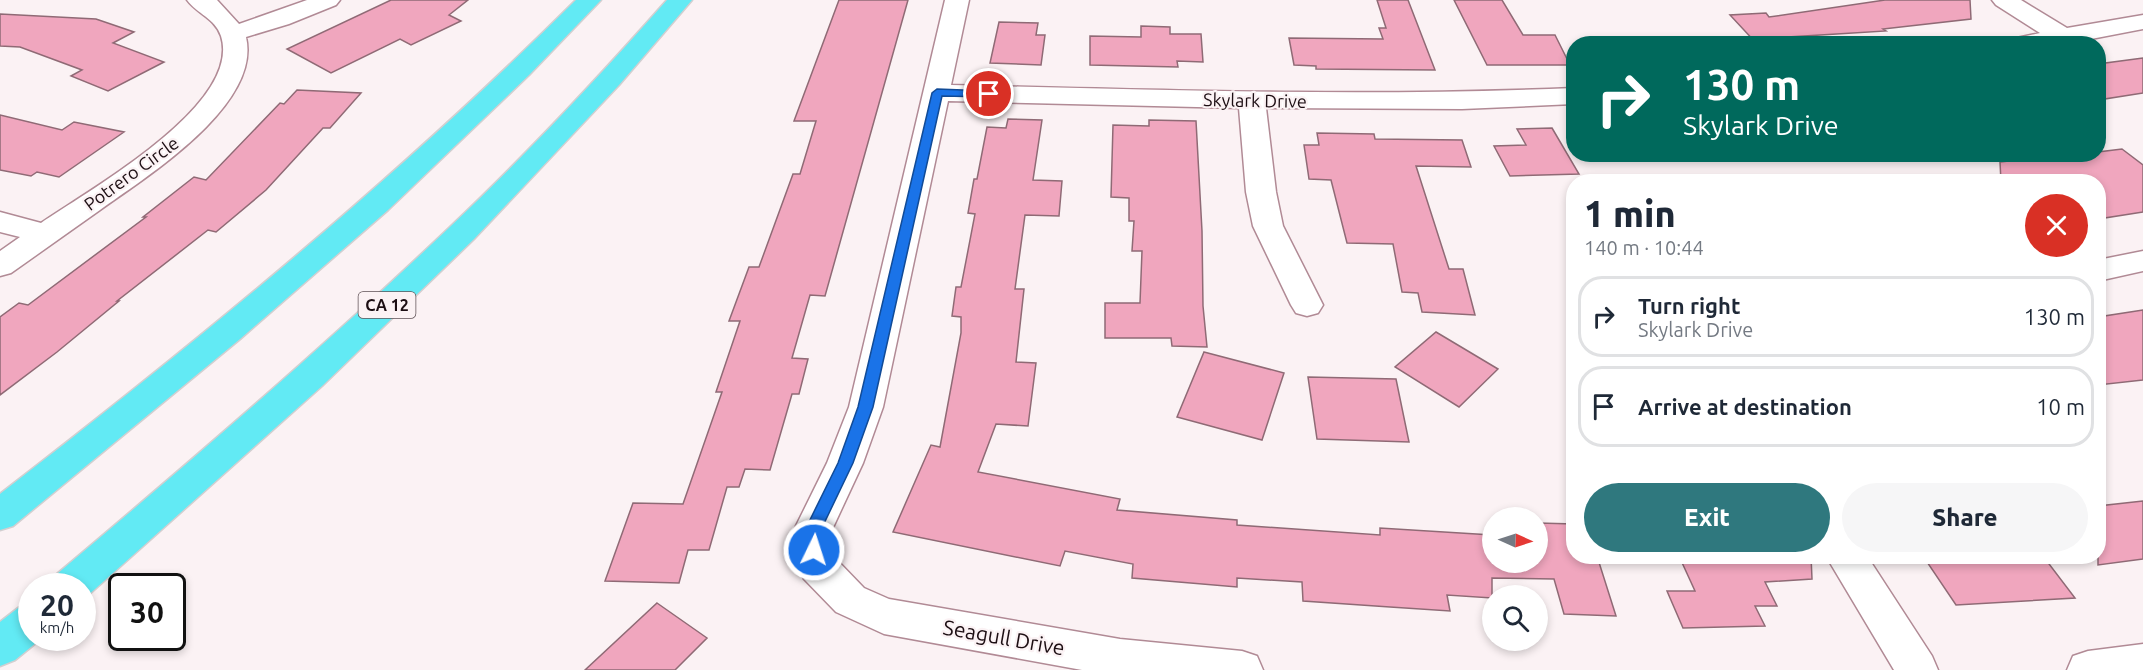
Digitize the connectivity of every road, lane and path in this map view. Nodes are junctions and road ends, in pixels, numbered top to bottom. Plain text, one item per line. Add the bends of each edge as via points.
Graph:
1 (199, 0) edge
2 (328, 0) edge
3 (589, 0) edge
4 (680, 0) edge
5 (957, 0) edge
6 (2004, 0) edge
7 (2143, 22) edge
8 (234, 33) junction
9 (2062, 36) joint
10 (937, 93) junction
11 (1566, 96) edge
12 (1252, 100) junction
13 (0, 222) edge
14 (45, 234) junction
15 (2143, 261) edge
16 (0, 266) edge
17 (2106, 269) edge
18 (1307, 305) dead end
19 (0, 514) edge
20 (1850, 564) edge
21 (86, 573) edge
22 (18, 632) edge
23 (0, 647) edge
24 (2143, 663) edge
25 (1242, 670) edge
26 (1917, 670) edge
27 (2088, 670) edge

1 - 8 street
2 - 8 street
3 - 19 highway via 440,147 306,266
4 - 21 highway, CA 12 via 532,164 404,291 206,471
5 - 10 street
6 - 9 street
7 - 9 street
8 - 14 street, Potrero Circle via 237,52 226,86 203,115 169,148
10 - 12 street, Skylark Drive
10 - 25 street, Seagull Drive via 866,407 811,534 818,567 850,600 884,616 1120,658
11 - 12 street, Skylark Drive via 1462,101
12 - 18 street via 1268,226
13 - 14 street
14 - 16 street, Potrero Circle
15 - 17 street
20 - 26 street
22 - 23 highway
24 - 27 street

